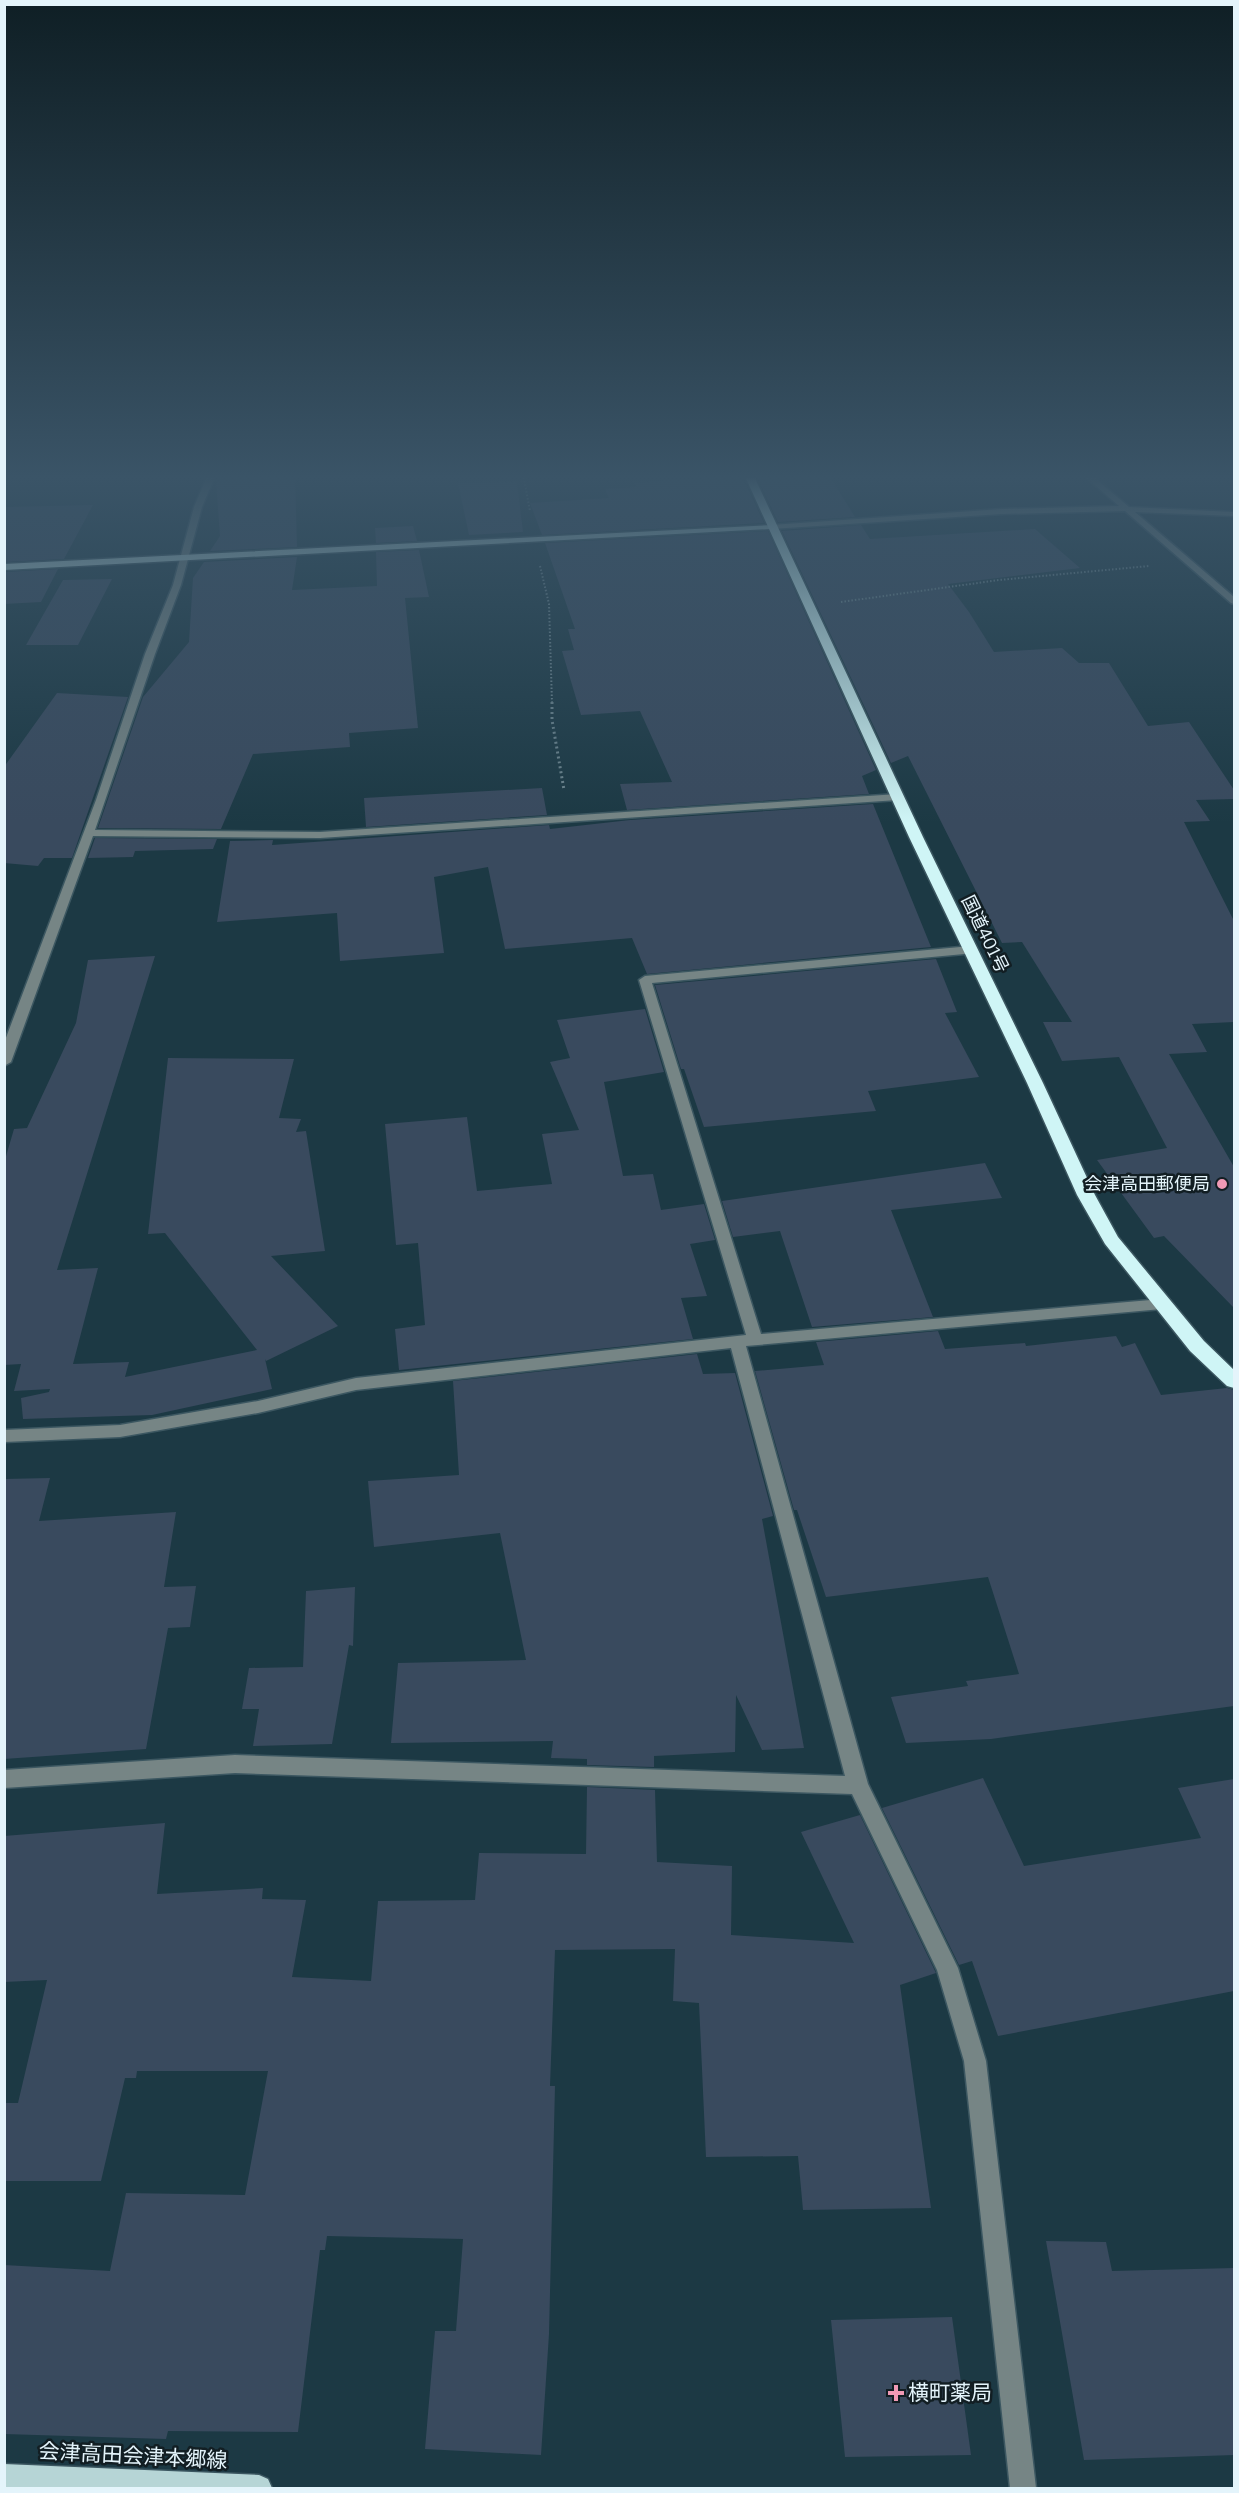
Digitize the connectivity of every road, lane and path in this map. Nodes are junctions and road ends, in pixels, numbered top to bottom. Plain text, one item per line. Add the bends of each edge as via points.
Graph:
1 (174, 590) edge
2 (546, 590) edge
3 (802, 590) edge
4 (930, 590) edge
5 (1222, 590) edge
6 (1234, 601) edge
7 (838, 602) dead end
8 (898, 797) junction
9 (570, 818) junction
10 (89, 833) junction
11 (971, 950) junction
12 (4, 1062) edge
13 (1162, 1304) junction
14 (746, 1341) junction
15 (1234, 1381) edge
16 (4, 1436) edge
17 (4, 1779) edge
18 (858, 1785) junction
19 (4, 2477) edge
20 (259, 2488) edge
21 (1023, 2488) edge

1 - 10 street
2 - 9 path via 553,675 552,720
3 - 8 highway, 国道401号
4 - 7 path
5 - 6 street
8 - 9 street
8 - 11 highway, 国道401号
9 - 10 street via 320,835
10 - 12 street
11 - 13 highway, 国道401号 via 1086,1195 1111,1240
11 - 14 street via 645,980
13 - 14 street
13 - 15 highway, 国道401号 via 1197,1346
14 - 16 street via 356,1384 258,1407 120,1431
14 - 18 street
17 - 18 street via 235,1764
18 - 21 street via 947,1968 975,2061
19 - 20 main road, 会津高田会津本郷線

